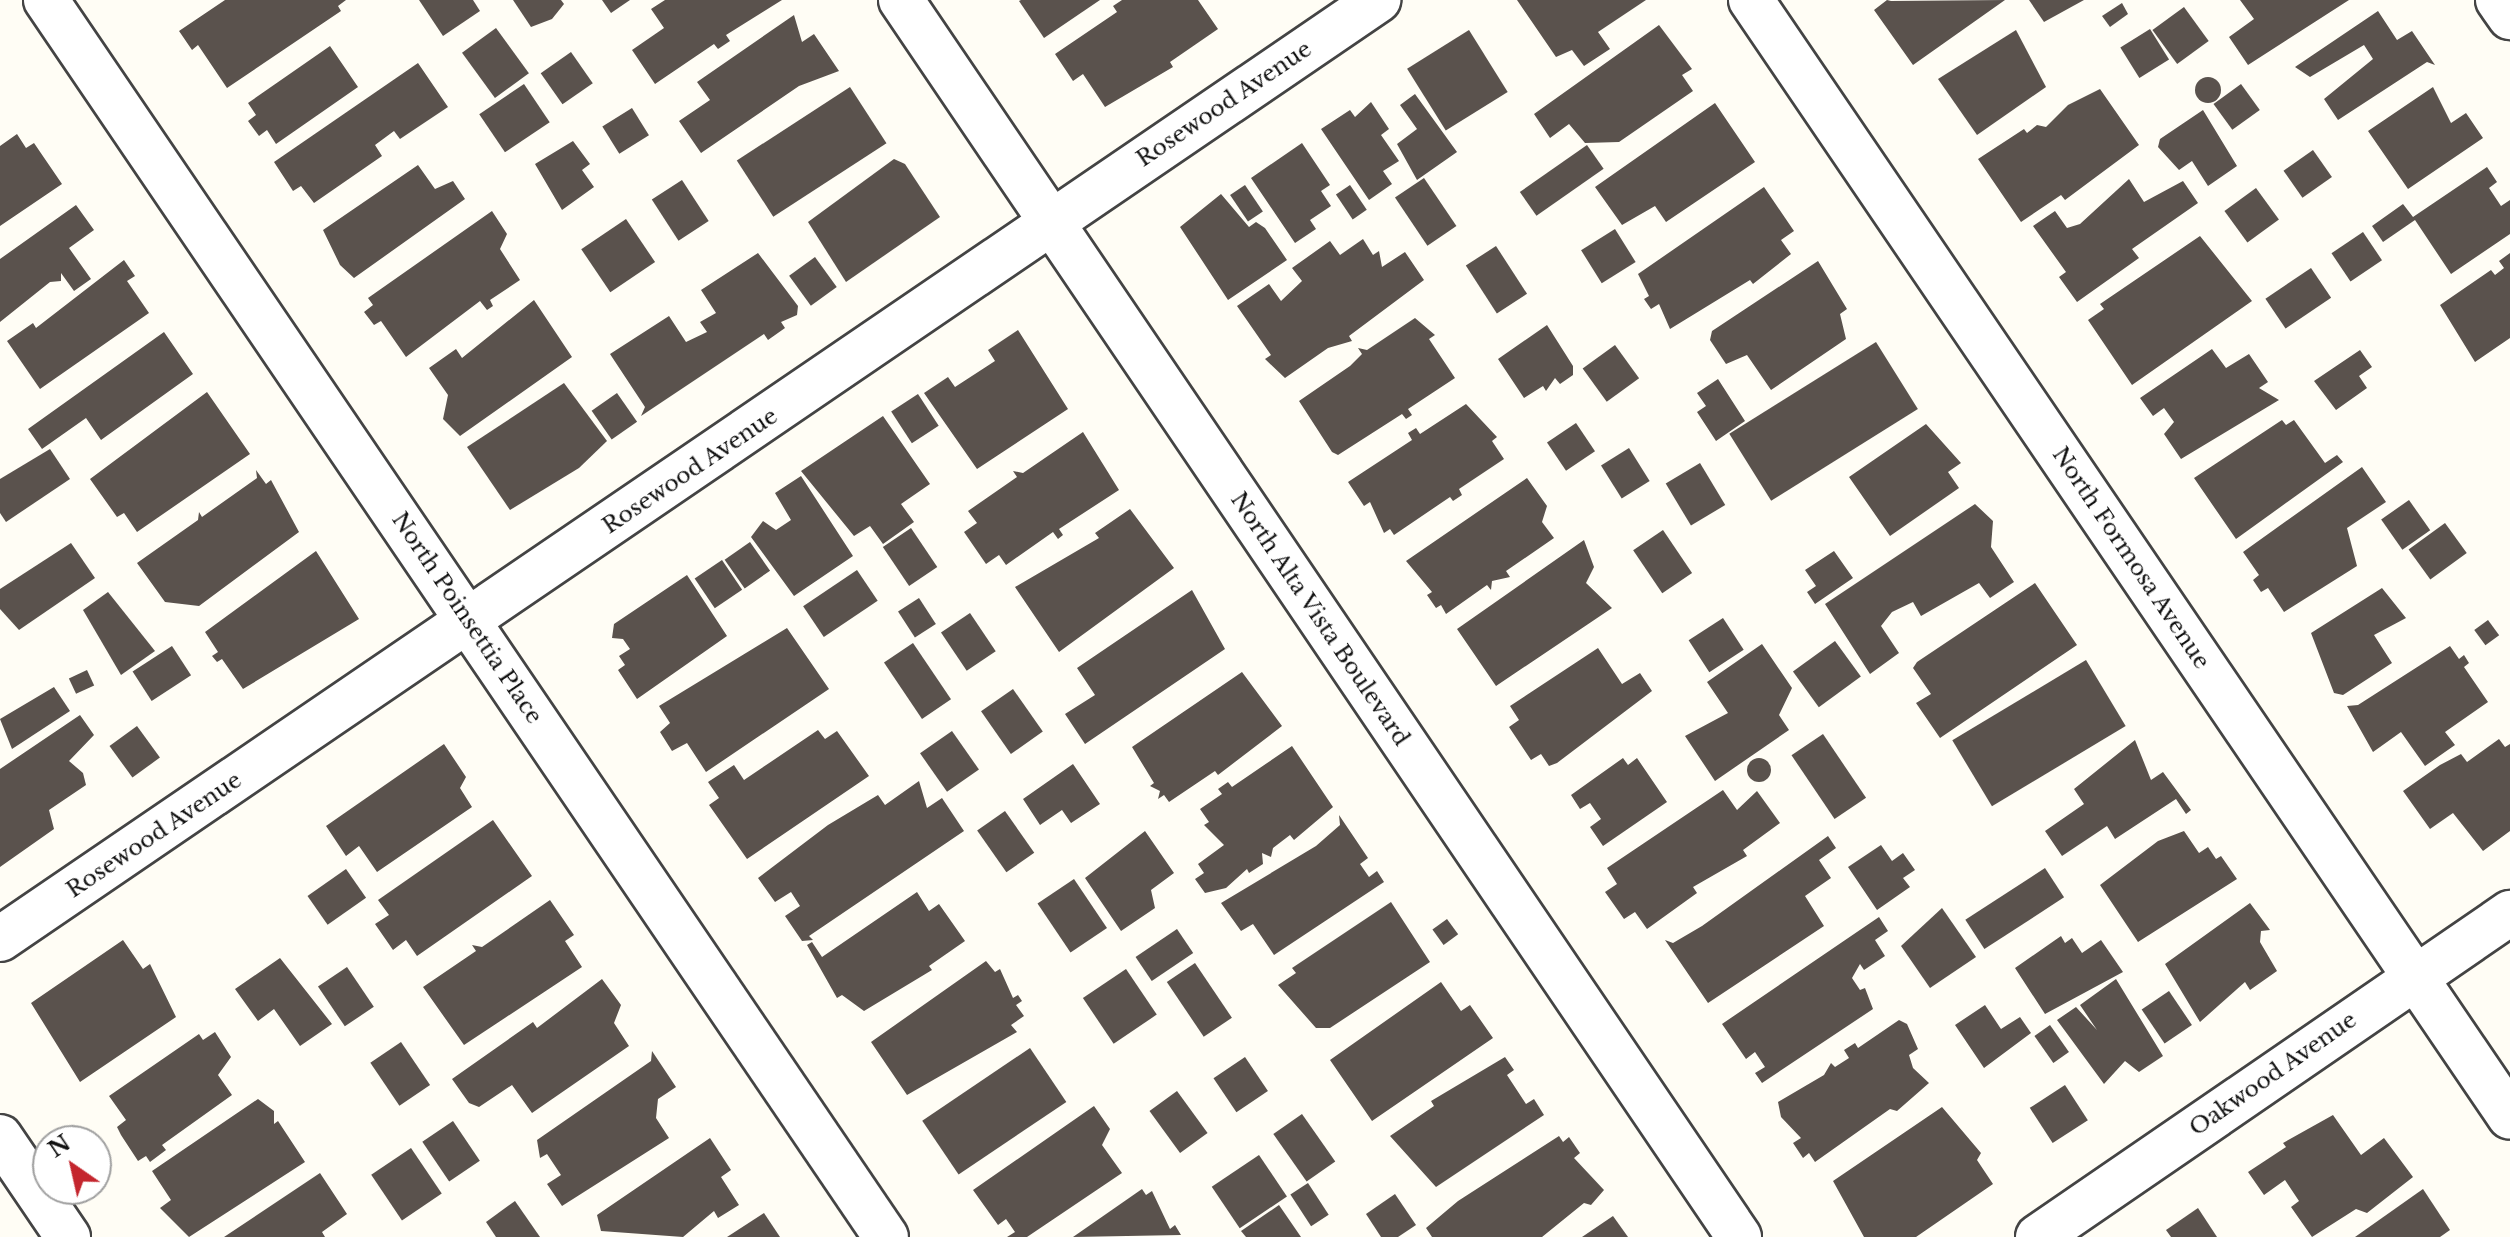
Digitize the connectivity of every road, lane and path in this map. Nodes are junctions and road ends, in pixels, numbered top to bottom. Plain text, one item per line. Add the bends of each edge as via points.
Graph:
1 (46, 0) edge
2 (901, 0) edge
3 (1378, 0) edge
4 (1751, 0) edge
5 (2498, 0) edge
6 (2510, 17) edge
7 (1052, 223) junction
8 (470, 623) junction
9 (2510, 913) edge
10 (0, 939) edge
11 (2415, 976) junction
12 (2510, 1117) edge
13 (0, 1137) edge
14 (68, 1237) edge
15 (886, 1237) edge
16 (1739, 1237) edge
17 (2038, 1237) edge

1 - 8 street, North Poinsettia Place
2 - 7 street, North Alta Vista Boulevard
3 - 7 street, Rosewood Avenue
4 - 11 street, North Formosa Avenue
5 - 6 street
7 - 8 street, Rosewood Avenue
7 - 16 street, North Alta Vista Boulevard
8 - 10 street, Rosewood Avenue
8 - 15 street, North Poinsettia Place
9 - 11 street, Oakwood Avenue
11 - 12 street, North Formosa Avenue
11 - 17 street, Oakwood Avenue
13 - 14 street

